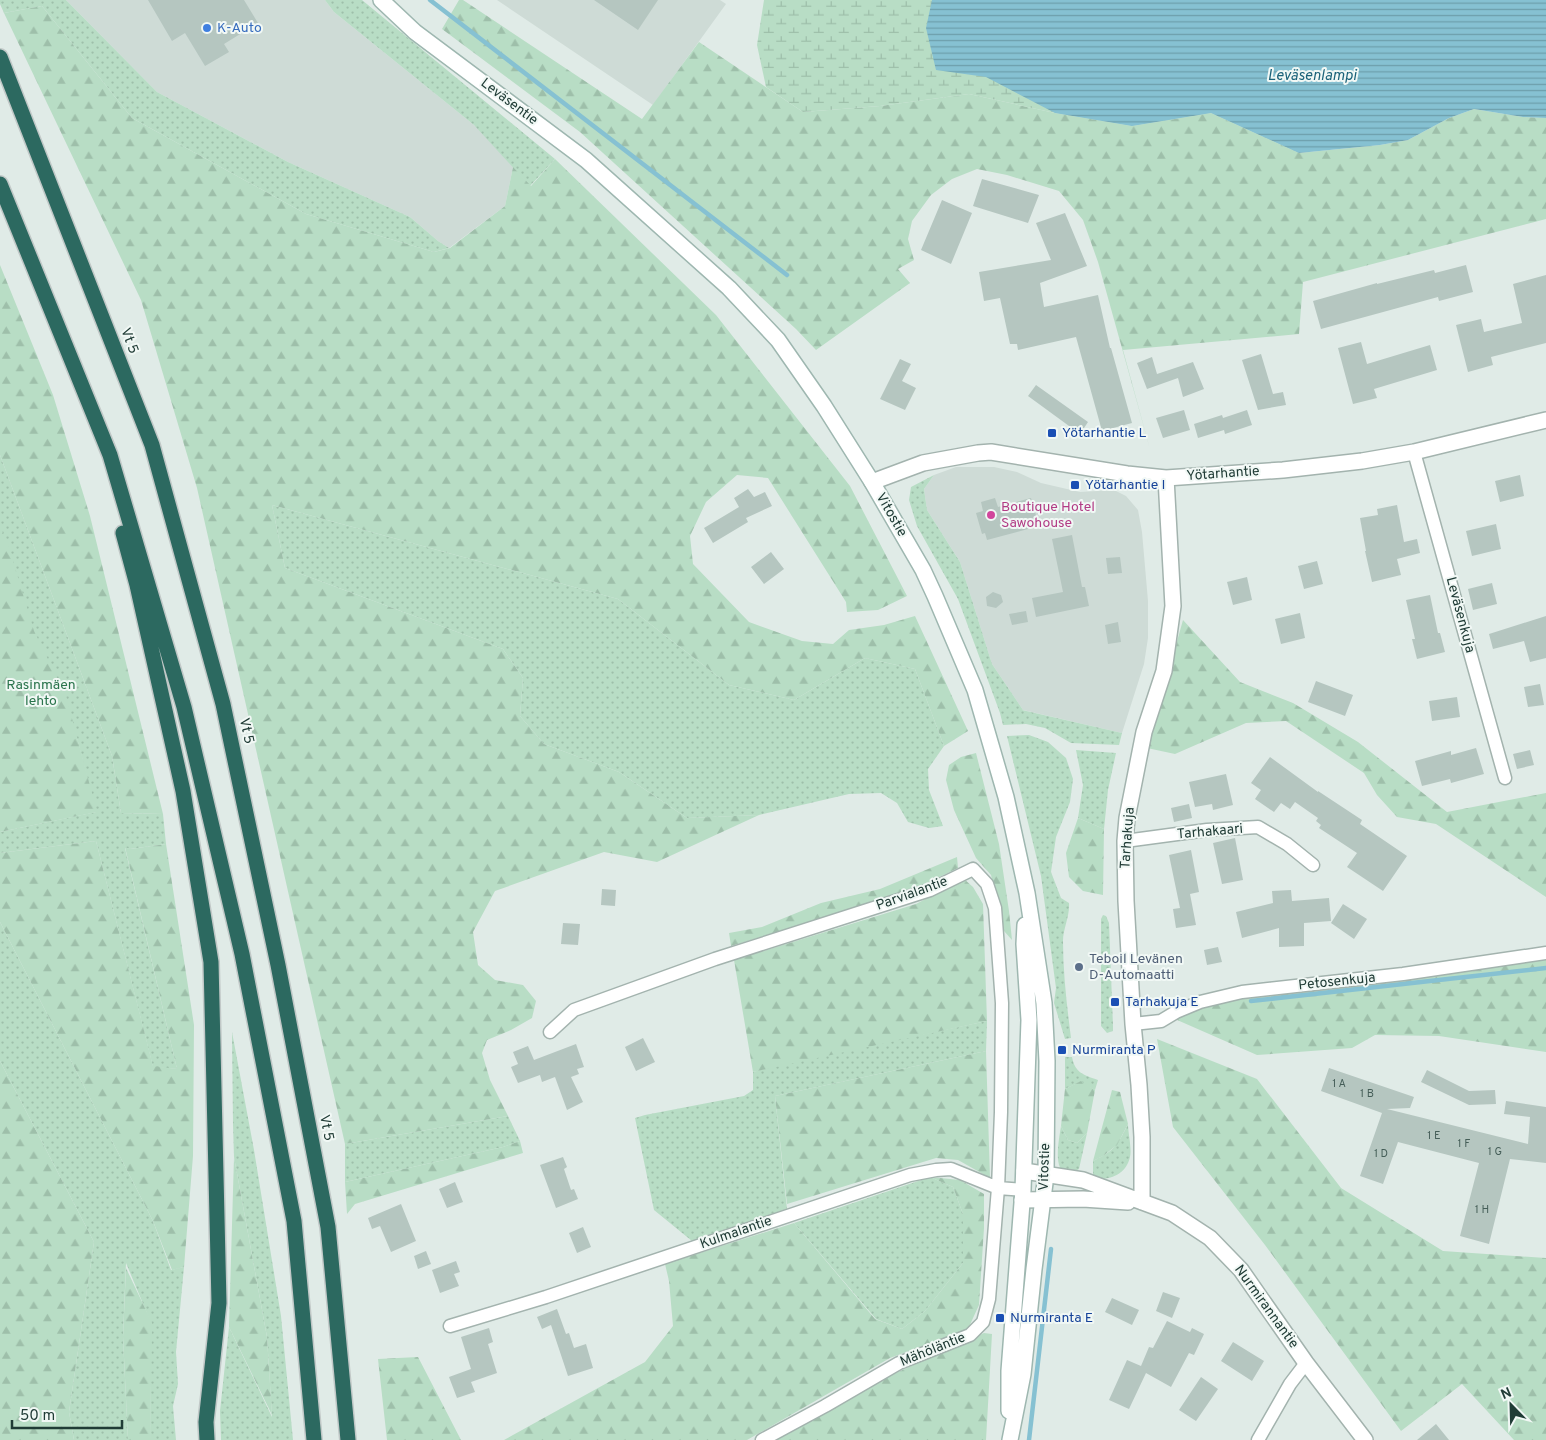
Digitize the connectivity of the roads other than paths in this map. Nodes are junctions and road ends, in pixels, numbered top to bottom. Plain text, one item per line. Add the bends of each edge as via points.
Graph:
1 (381, 0) edge
2 (0, 57) edge
3 (0, 184) edge
4 (637, 205) joint
5 (83, 387) junction
6 (1546, 420) edge
7 (1414, 452) junction
8 (1166, 478) junction
9 (872, 482) junction
10 (1505, 778) dead end
11 (1125, 841) junction
12 (1313, 865) dead end
13 (1027, 893) junction
14 (1546, 953) edge
15 (1133, 1024) junction
16 (550, 1032) dead end
17 (1024, 1171) junction
18 (1046, 1175) junction
19 (998, 1188) junction
20 (1023, 1195) junction
21 (1044, 1199) junction
22 (1142, 1202) junction
23 (328, 1226) junction
24 (450, 1326) dead end
25 (1306, 1363) junction
26 (207, 1440) edge
27 (314, 1440) edge
28 (348, 1440) edge
29 (356, 1440) edge
30 (762, 1440) edge
31 (1009, 1440) edge
32 (1258, 1440) edge
33 (1365, 1440) edge

1 - 4 main road, Leväsentie via 415,32 586,160
2 - 23 highway, Vt 5 via 152,445 224,704
3 - 5 highway
4 - 9 main road, Vitostie via 729,288 778,340
5 - 26 highway via 137,585 183,791 211,962 219,1303 206,1422
5 - 27 highway via 110,455 184,707 242,954 294,1221
6 - 7 main road, Yötarhantie
7 - 8 main road, Yötarhantie via 1283,470
7 - 10 street, Leväsenkuja
8 - 9 main road, Yötarhantie via 991,452 923,463
8 - 11 main road, Tarhakuja via 1174,606 1164,671 1144,732
9 - 13 main road, Vitostie via 924,570 975,690 1006,797
11 - 12 street, Tarhakaari via 1258,827
11 - 15 main road, Tarhakuja
13 - 17 main road, Vitostie via 1024,944 1030,1020
13 - 18 main road, Vitostie via 1044,1012
14 - 15 street, Petosenkuja via 1403,974 1242,992 1200,1002 1161,1021
15 - 22 main road, Tarhakuja via 1142,1137
16 - 19 street, Parvialantie via 574,1010 715,959 930,890 973,869 987,884 996,917 1002,1003
17 - 18 main road, Nurmirannantie
17 - 20 main road, Vitostie
18 - 21 main road, Vitostie
18 - 22 main road, Nurmirannantie via 1083,1180
19 - 20 street, Kulmalantie
19 - 24 street, Kulmalantie via 951,1170 910,1176
19 - 30 street, Mähöläntie via 990,1299 983,1322 970,1335 899,1363
20 - 21 main road, Nurmirannantie
20 - 31 main road, Vitostie via 1009,1371
21 - 22 main road, Nurmirannantie
21 - 31 main road, Vitostie via 1023,1374
22 - 25 main road, Nurmirannantie via 1172,1213 1210,1238 1241,1270
23 - 28 highway, Vt 5
23 - 29 highway
25 - 32 street
25 - 33 main road, Nurmirannantie

